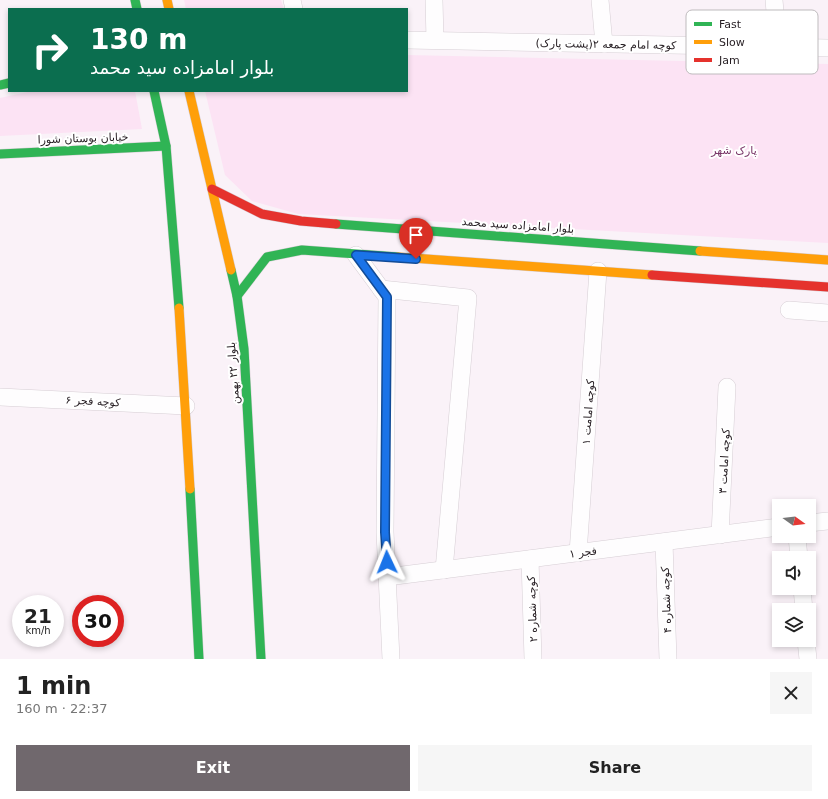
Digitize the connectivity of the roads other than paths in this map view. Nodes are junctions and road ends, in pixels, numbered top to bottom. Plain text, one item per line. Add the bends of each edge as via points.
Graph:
1 (434, 0) edge
2 (600, 0) edge
3 (774, 0) edge
4 (775, 10) edge
5 (408, 40) edge
6 (435, 40) junction
7 (604, 44) junction
8 (686, 45) edge
9 (818, 48) edge
10 (828, 48) edge
11 (154, 92) edge
12 (189, 92) edge
13 (166, 146) junction
14 (0, 154) edge
15 (212, 189) junction
16 (356, 255) junction
17 (828, 260) edge
18 (598, 271) junction
19 (828, 287) edge
20 (382, 289) junction
21 (237, 296) junction
22 (789, 310) dead end
23 (828, 313) edge
24 (727, 387) dead end
25 (0, 397) edge
26 (186, 406) junction
27 (828, 521) edge
28 (816, 522) edge
29 (772, 528) edge
30 (720, 535) junction
31 (664, 542) junction
32 (578, 553) junction
33 (530, 559) junction
34 (444, 570) junction
35 (387, 577) junction
36 (807, 647) edge
37 (199, 659) edge
38 (261, 659) edge
39 (391, 659) edge
40 (533, 659) edge
41 (668, 659) edge
42 (808, 659) edge

1 - 6 street
2 - 7 street
3 - 4 street
5 - 6 street, کوچه امام جمعه ۲(پشت پارک)
6 - 7 street, کوچه امام جمعه ۲(پشت پارک)
7 - 8 street, کوچه امام جمعه ۲(پشت پارک)
9 - 10 street, کوچه امام جمعه ۲(پشت پارک)
11 - 13 main road
12 - 15 main road, بلوار ۲۲ بهمن
13 - 14 main road, خیابان بوستان شورا
13 - 26 main road
15 - 17 main road, بلوار امامزاده سید محمد via 262,214 301,221
15 - 21 main road, بلوار ۲۲ بهمن
16 - 18 main road
16 - 20 street
16 - 21 main road via 302,250 267,257
18 - 19 main road
18 - 32 street, کوچه امامت ۱
20 - 34 street via 468,298
20 - 35 street via 387,297
21 - 38 main road, بلوار ۲۲ بهمن via 244,349
22 - 23 street
24 - 30 street, کوچه امامت ۳
25 - 26 street, کوچه فجر ۶
26 - 37 main road
27 - 28 street
29 - 30 street, فجر ۱
30 - 31 street, فجر ۱
31 - 32 street, فجر ۱
31 - 41 street, کوچه شماره ۴
32 - 33 street, فجر ۱
33 - 34 street, فجر ۱
33 - 40 street, کوچه شماره ۲
34 - 35 street, فجر ۱
35 - 39 street
36 - 42 street

